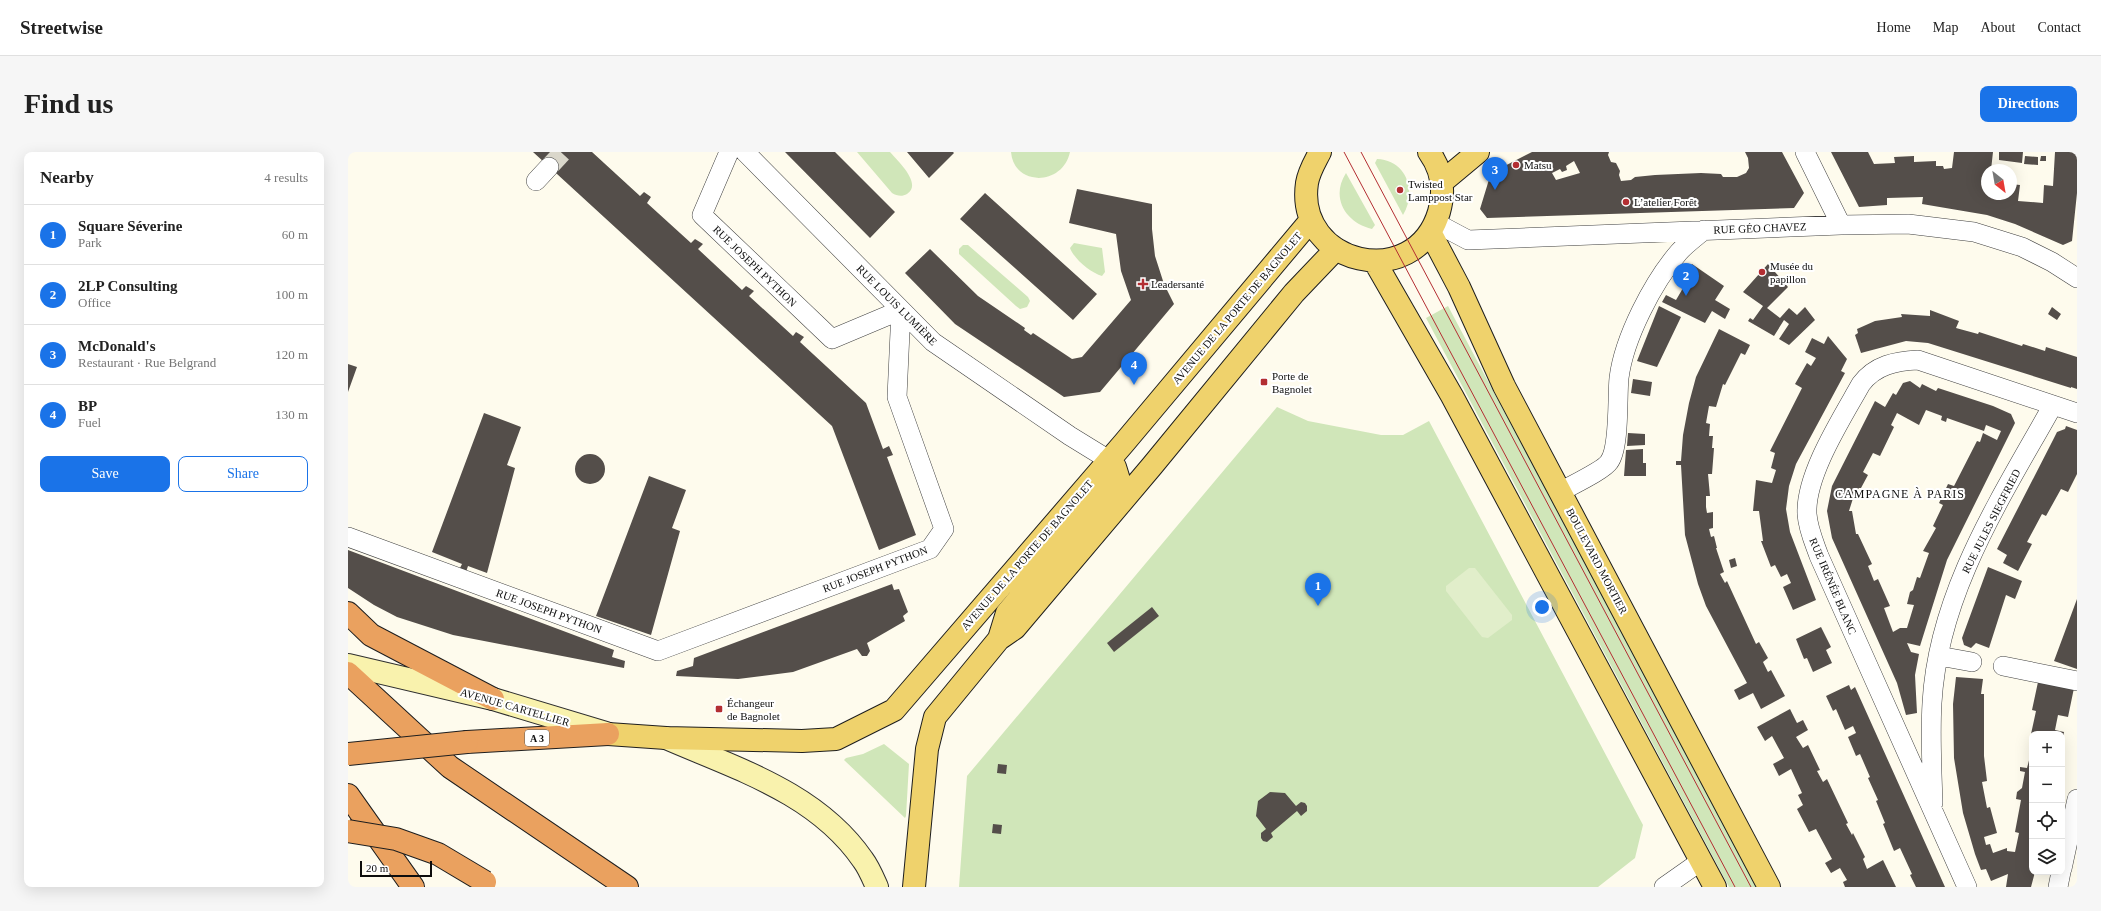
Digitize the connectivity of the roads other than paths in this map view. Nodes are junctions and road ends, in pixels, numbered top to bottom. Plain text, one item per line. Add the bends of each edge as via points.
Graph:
1 (729, 152) edge
2 (745, 152) edge
3 (1320, 152) edge
4 (1429, 152) edge
5 (1478, 152) edge
6 (1804, 152) edge
7 (549, 167) tunnel mouth
8 (536, 182) dead end
9 (1442, 182) junction
10 (1311, 220) junction
11 (1840, 224) junction
12 (1433, 227) junction
13 (1704, 230) junction
14 (1336, 248) junction
15 (1375, 262) junction
16 (2077, 278) edge
17 (901, 310) junction
18 (2053, 405) junction
19 (2077, 413) edge
20 (1109, 460) junction
21 (1560, 492) junction
22 (348, 537) edge
23 (348, 613) edge
24 (999, 639) junction
25 (1939, 656) junction
26 (1972, 662) dead end
27 (2003, 666) dead end
28 (354, 669) edge
29 (2077, 681) edge
30 (493, 699) junction
31 (608, 734) junction
32 (666, 738) junction
33 (348, 754) edge
34 (348, 795) edge
35 (2077, 799) edge
36 (1933, 810) junction
37 (348, 831) edge
38 (2065, 855) edge
39 (1701, 861) junction
40 (2060, 875) edge
41 (488, 885) edge
42 (413, 887) edge
43 (627, 887) edge
44 (877, 887) edge
45 (914, 887) edge
46 (1664, 887) edge
47 (1715, 887) edge
48 (1769, 887) edge
49 (1967, 887) edge
50 (2058, 887) edge

1 - 17 street, RUE JOSEPH PYTHON via 702,215 832,339
2 - 17 street, RUE LOUIS LUMIÈRE
3 - 10 main road via 1311,168 1307,183 1307,203
4 - 9 main road via 1435,160
5 - 9 main road
6 - 11 street
7 - 8 street
9 - 12 main road via 1442,202
10 - 14 main road via 1323,237
10 - 20 main road, AVENUE DE LA PORTE DE BAGNOLET
11 - 13 street, RUE GÉO CHAVEZ
11 - 16 street, RUE GÉO CHAVEZ via 1908,224 1974,232 2022,247
12 - 13 street, RUE GÉO CHAVEZ via 1468,240
12 - 15 main road via 1413,249 1399,256
12 - 21 main road, BOULEVARD MORTIER via 1504,386
13 - 21 street via 1679,252 1663,275 1641,312 1627,346 1619,377 1614,450 1609,463
14 - 15 main road via 1353,257
14 - 24 main road via 1294,293 1015,628
15 - 39 main road via 1452,396
17 - 20 street, RUE LOUIS LUMIÈRE via 933,342
17 - 22 street, RUE JOSEPH PYTHON via 897,398 944,529 930,549 658,651
18 - 19 street, RUE IRÉNÉE BLANC
18 - 25 street, RUE JULES SIEGFRIED via 1982,534 1958,585
18 - 36 street, RUE IRÉNÉE BLANC via 1918,360 1887,365 1868,375 1861,384 1818,467 1809,492 1807,514 1810,533
20 - 24 main road via 1116,467 1119,480 1007,613
20 - 32 main road, AVENUE DE LA PORTE DE BAGNOLET via 894,710 836,739 802,741
21 - 48 main road, BOULEVARD MORTIER
23 - 30 highway via 371,635
24 - 45 main road via 935,717 927,749
25 - 26 street
25 - 36 street, RUE JULES SIEGFRIED via 1932,702
27 - 29 street
28 - 30 main road, AVENUE CARTELLIER
28 - 43 highway via 450,767
30 - 31 main road, AVENUE CARTELLIER
31 - 32 main road, AVENUE CARTELLIER
31 - 33 highway, A 3, bridge via 467,742
32 - 44 main road via 794,795 835,826 864,860
34 - 42 highway
35 - 38 street
36 - 49 street, RUE IRÉNÉE BLANC
37 - 41 highway, bridge via 396,839 431,852
39 - 46 street
39 - 47 main road
40 - 50 street

